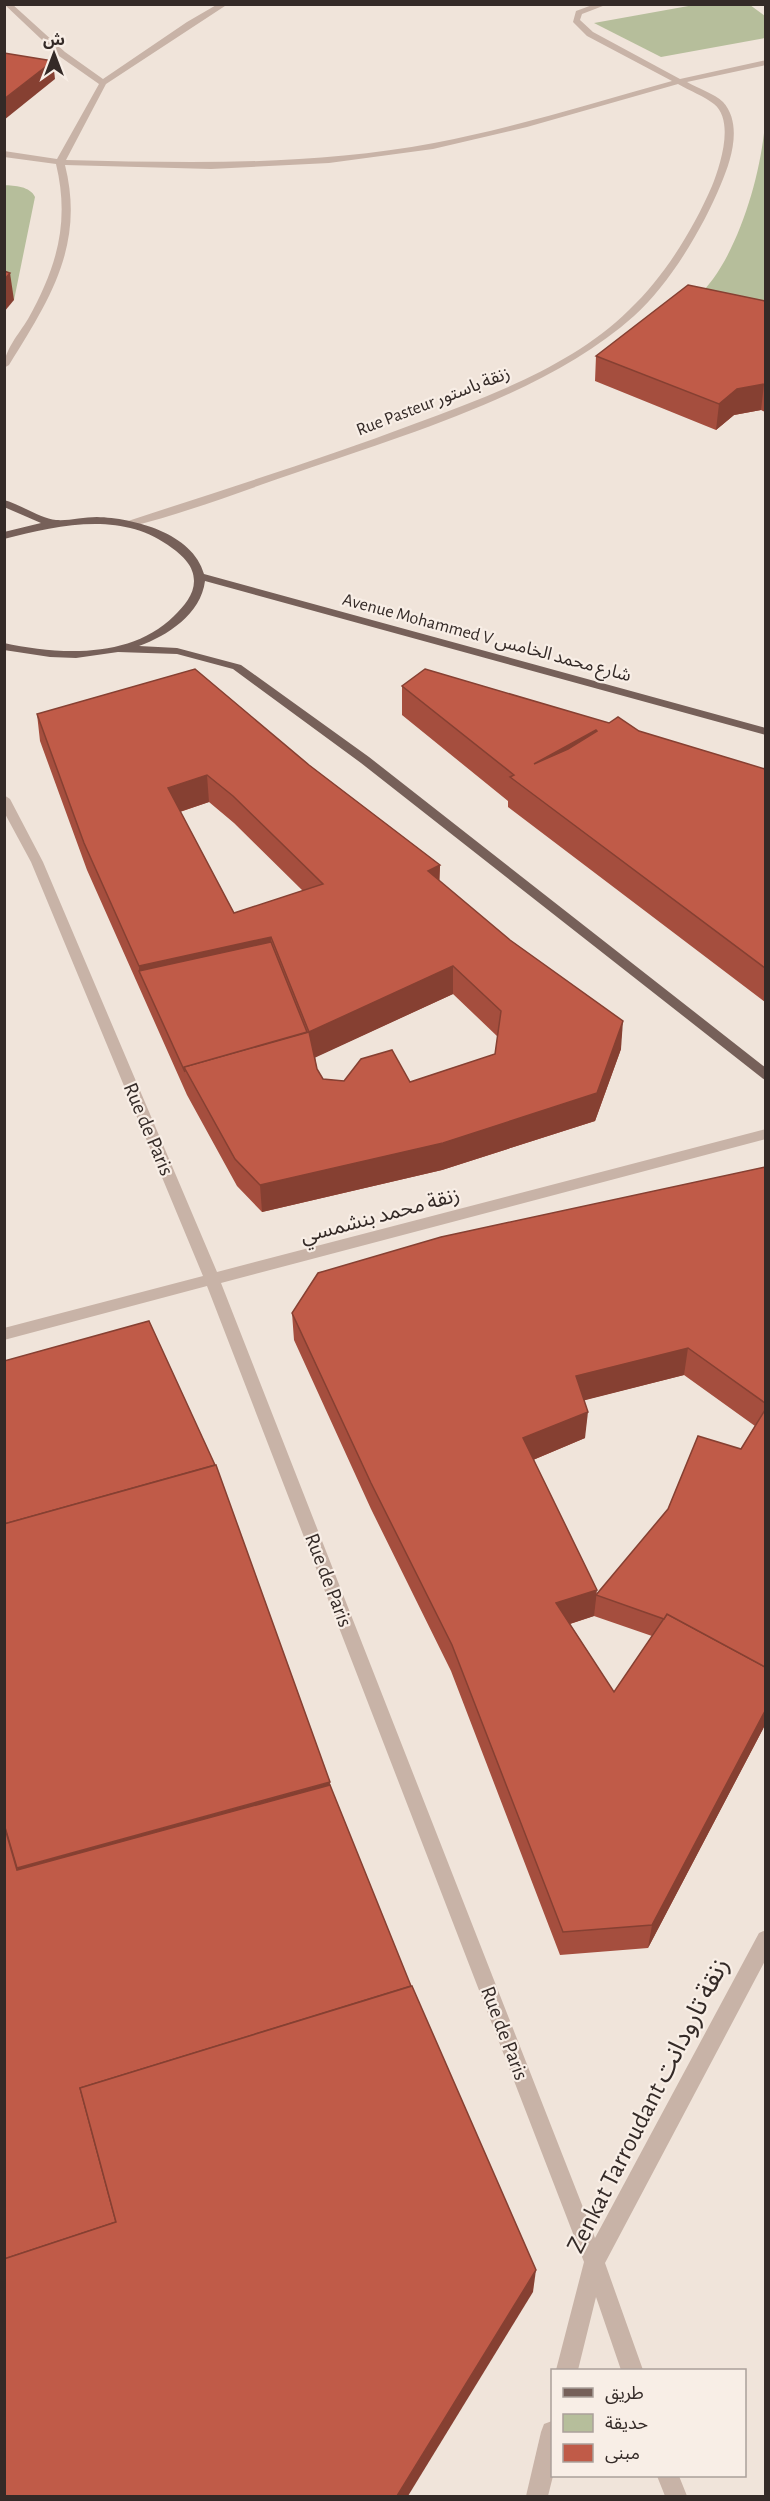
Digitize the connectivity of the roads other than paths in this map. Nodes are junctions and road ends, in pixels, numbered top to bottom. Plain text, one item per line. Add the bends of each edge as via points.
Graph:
1 (7, 4) edge
2 (224, 4) edge
3 (604, 4) edge
4 (765, 62) edge
5 (678, 82) junction
6 (103, 83) junction
7 (4, 154) edge
8 (60, 162) junction
9 (4, 365) edge
10 (4, 503) edge
11 (51, 523) junction
12 (129, 524) junction
13 (4, 536) edge
14 (200, 576) junction
15 (4, 646) edge
16 (119, 649) junction
17 (765, 732) edge
18 (4, 799) edge
19 (765, 1076) edge
20 (765, 1134) edge
21 (213, 1281) junction
22 (4, 1334) edge
23 (765, 1939) edge
24 (594, 2262) junction
25 (567, 2369) edge
26 (632, 2369) edge
27 (551, 2436) edge
28 (669, 2477) edge
29 (537, 2496) edge
30 (676, 2496) edge

1 - 6 street via 62,54
2 - 6 street
3 - 5 street via 579,13 576,20 581,27
4 - 5 street
5 - 8 street via 524,126 433,146 329,160 211,166
5 - 12 street, Rue Pasteur زنقة باستور via 720,103 728,122 729,147 708,207 662,278 632,312 597,340 507,393 353,450
6 - 8 street
7 - 8 street
8 - 9 street via 69,200 59,266
10 - 11 main road
11 - 12 main road via 101,520
11 - 13 main road
12 - 14 main road via 177,544
14 - 16 main road via 195,599 180,619 153,636
14 - 17 main road, Avenue Mohammed V شارع محمد الخامس
15 - 16 main road via 56,655
16 - 19 main road via 177,651 237,667 365,760
18 - 21 street, Rue de Paris via 37,862
20 - 21 street, زنقة محمد بنشمسي
21 - 22 street, زنقة محمد بنشمسي
21 - 24 street, Rue de Paris
23 - 24 street, Zenkat Tarroudant زنقة تارودانت
24 - 25 street, Zenkat Tarroudant زنقة تارودانت
24 - 26 street, Rue de Paris
27 - 29 street
28 - 30 street

